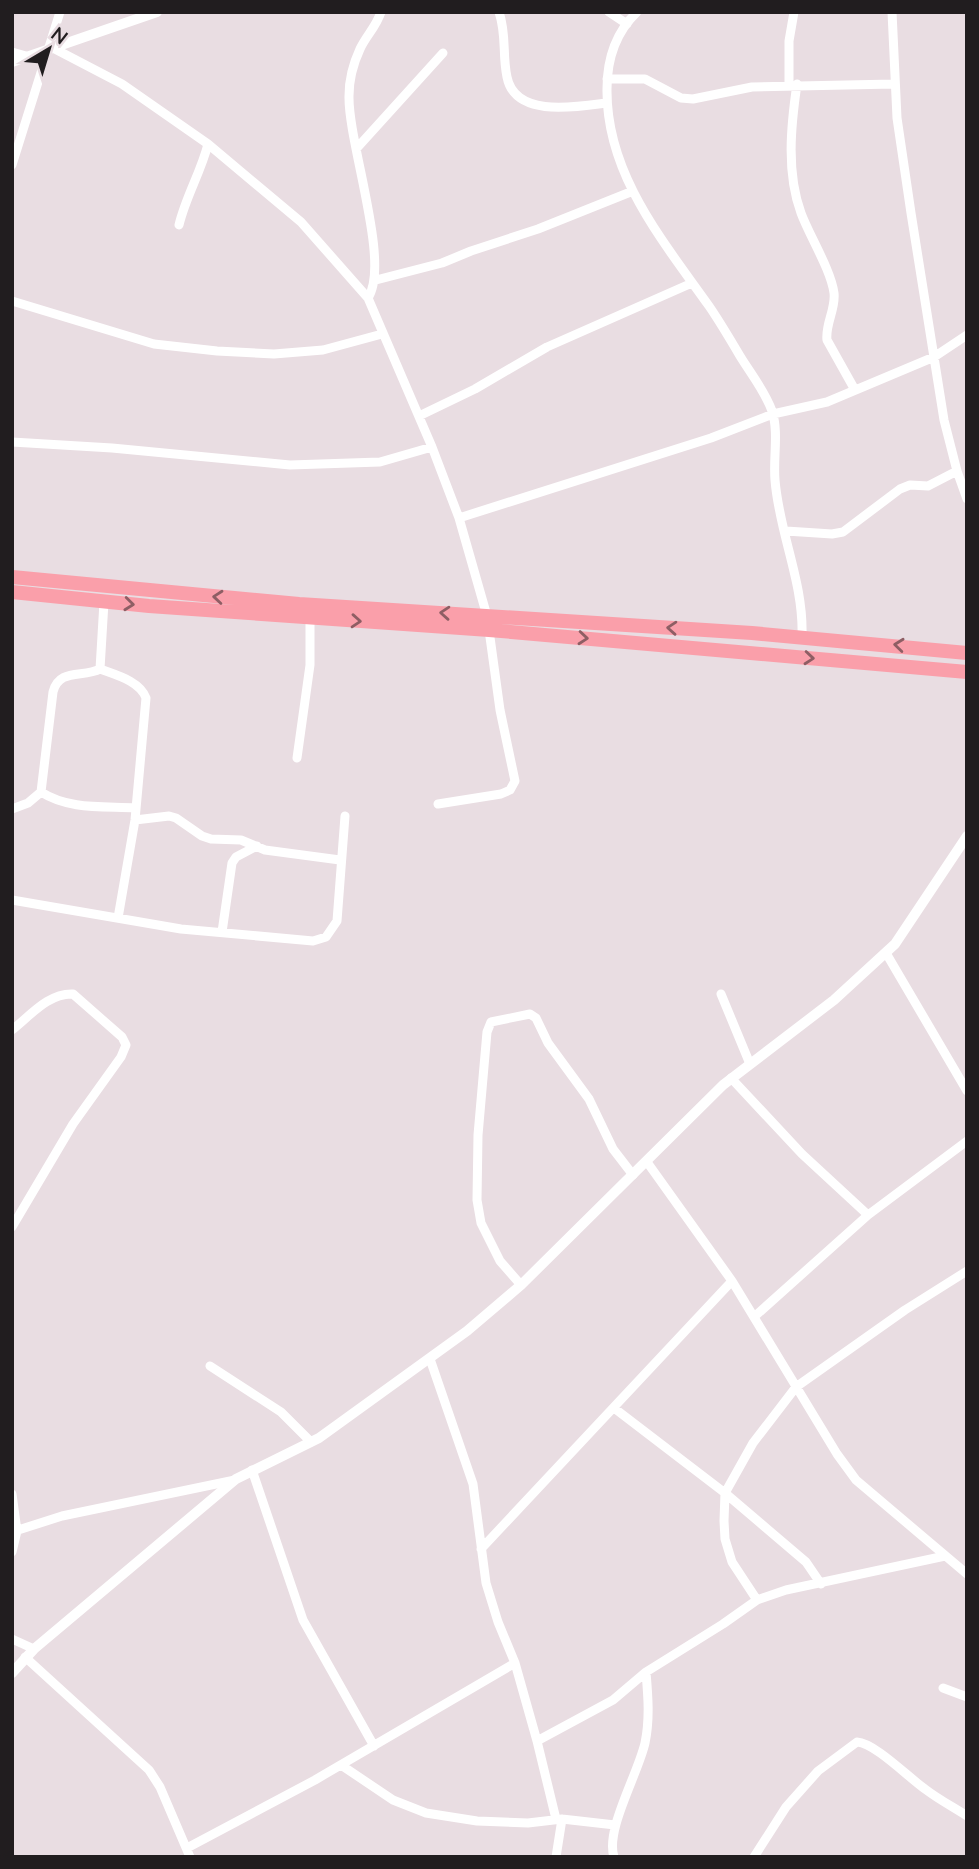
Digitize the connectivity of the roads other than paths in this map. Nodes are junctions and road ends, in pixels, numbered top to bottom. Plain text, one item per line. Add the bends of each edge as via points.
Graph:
1 (60, 12) edge
2 (158, 12) edge
3 (381, 12) edge
4 (499, 12) edge
5 (610, 12) edge
6 (637, 12) edge
7 (794, 12) edge
8 (892, 12) edge
9 (626, 24) junction
10 (50, 49) junction
11 (12, 52) edge
12 (443, 53) dead end
13 (26, 57) junction
14 (12, 62) edge
15 (607, 79) junction
16 (793, 84) junction
17 (894, 84) junction
18 (606, 103) junction
19 (208, 144) junction
20 (356, 149) junction
21 (12, 165) edge
22 (633, 191) junction
23 (179, 225) dead end
24 (376, 280) junction
25 (692, 283) junction
26 (368, 298) junction
27 (12, 301) edge
28 (382, 334) junction
29 (967, 335) edge
30 (934, 357) junction
31 (855, 390) junction
32 (773, 414) junction
33 (419, 416) junction
34 (12, 442) edge
35 (432, 447) junction
36 (957, 471) junction
37 (967, 499) edge
38 (458, 518) junction
39 (786, 531) junction
40 (12, 577) edge
41 (12, 592) edge
42 (104, 602) junction
43 (310, 611) junction
44 (488, 623) junction
45 (802, 637) junction
46 (967, 653) edge
47 (100, 669) junction
48 (967, 673) edge
49 (297, 758) dead end
50 (41, 792) junction
51 (438, 804) dead end
52 (12, 808) edge
53 (136, 808) junction
54 (345, 816) dead end
55 (135, 820) junction
56 (967, 836) edge
57 (257, 846) junction
58 (340, 860) junction
59 (12, 900) edge
60 (118, 918) junction
61 (222, 932) junction
62 (886, 953) junction
63 (722, 994) dead end
64 (12, 1030) edge
65 (750, 1064) junction
66 (731, 1078) junction
67 (967, 1091) edge
68 (967, 1141) edge
69 (647, 1161) junction
70 (633, 1175) junction
71 (868, 1215) junction
72 (12, 1227) edge
73 (967, 1271) edge
74 (732, 1281) junction
75 (521, 1285) junction
76 (754, 1317) junction
77 (430, 1359) junction
78 (210, 1366) dead end
79 (796, 1387) junction
80 (614, 1408) junction
81 (311, 1442) junction
82 (252, 1470) junction
83 (236, 1479) junction
84 (725, 1493) junction
85 (12, 1494) edge
86 (14, 1532) edge
87 (481, 1549) junction
88 (12, 1552) edge
89 (945, 1556) junction
90 (967, 1574) edge
91 (821, 1584) junction
92 (757, 1600) junction
93 (12, 1639) edge
94 (30, 1653) junction
95 (515, 1663) junction
96 (646, 1672) junction
97 (12, 1673) edge
98 (943, 1688) dead end
99 (967, 1697) edge
100 (537, 1741) junction
101 (374, 1746) junction
102 (341, 1765) junction
103 (967, 1816) edge
104 (559, 1819) junction
105 (615, 1825) junction
106 (188, 1852) edge
107 (556, 1857) edge
108 (614, 1857) edge
109 (754, 1857) edge

1 - 10 street
2 - 10 street
3 - 20 street via 352,70 349,97
4 - 18 street via 505,33 506,76 520,99 572,107
5 - 9 street
6 - 9 street
7 - 16 street via 789,41
8 - 17 street
9 - 15 street via 613,47
10 - 13 street
10 - 19 street via 122,84
10 - 21 street
11 - 13 street
12 - 20 street
13 - 14 street
15 - 16 street via 645,79 693,100 752,87
15 - 18 street
16 - 17 street
16 - 31 street via 793,180 800,210 834,290 827,340
17 - 30 street
18 - 22 street via 612,142
19 - 23 street
19 - 26 street via 301,222
20 - 24 street
22 - 24 street via 442,263
22 - 25 street via 666,249
24 - 26 street
25 - 32 street
25 - 33 street via 547,347
26 - 28 street
27 - 28 street via 154,345 217,351 274,354 323,350
28 - 33 street
29 - 30 street
30 - 31 street
30 - 36 street
31 - 32 street via 827,402
32 - 38 street
32 - 39 street via 775,482
33 - 35 street
34 - 35 street via 290,465 380,462
35 - 38 street
36 - 37 street
36 - 39 street via 928,486 900,489 844,533
38 - 44 street
39 - 45 street via 797,578
43 -> 40 highway
41 - 42 highway
42 -> 43 highway
42 - 47 street
43 - 44 highway
43 - 49 street via 310,665
45 -> 44 highway
44 -> 48 highway
44 - 51 street via 515,781 501,794
46 -> 45 highway
47 - 50 street via 66,675 55,685
47 - 53 street via 134,683 146,698
50 - 52 street
50 - 53 street via 72,805
53 - 55 street
54 - 58 street
55 - 57 street via 169,816 202,836
55 - 60 street
56 - 62 street
57 - 58 street
57 - 61 street via 232,863
58 - 61 street via 337,921 326,937 313,940
59 - 60 street
60 - 61 street
62 - 65 street via 834,1000
62 - 67 street
63 - 65 street
64 - 72 street via 41,1005 73,994 122,1037 125,1045
65 - 66 street
66 - 69 street
66 - 71 street via 802,1154
68 - 71 street
69 - 70 street
69 - 74 street
70 - 75 street
70 - 75 street via 536,1018 530,1014 491,1022 478,1135 477,1200 481,1223 499,1261
71 - 76 street
73 - 79 street
74 - 76 street
74 - 80 street
75 - 77 street
76 - 79 street
77 - 81 street
77 - 87 street via 473,1484
78 - 81 street via 281,1412
79 - 84 street via 753,1443
79 - 89 street via 856,1480
80 - 84 street
80 - 87 street
81 - 82 street
82 - 83 street
82 - 101 street via 303,1620
83 - 86 street via 62,1516
83 - 94 street
84 - 91 street via 806,1562
84 - 92 street via 725,1539 732,1562
85 - 86 street
86 - 88 street
87 - 95 street via 486,1583
89 - 90 street
89 - 91 street
91 - 92 street
92 - 96 street
93 - 94 street
94 - 97 street
94 - 106 street via 149,1770
95 - 100 street
95 - 101 street
96 - 100 street via 613,1700
96 - 105 street via 646,1739
98 - 99 street
100 - 104 street
101 - 102 street
102 - 104 street via 393,1800 426,1813 502,1822
102 - 106 street
103 - 109 street via 862,1741 818,1771 786,1807
104 - 105 street
104 - 107 street
105 - 108 street

